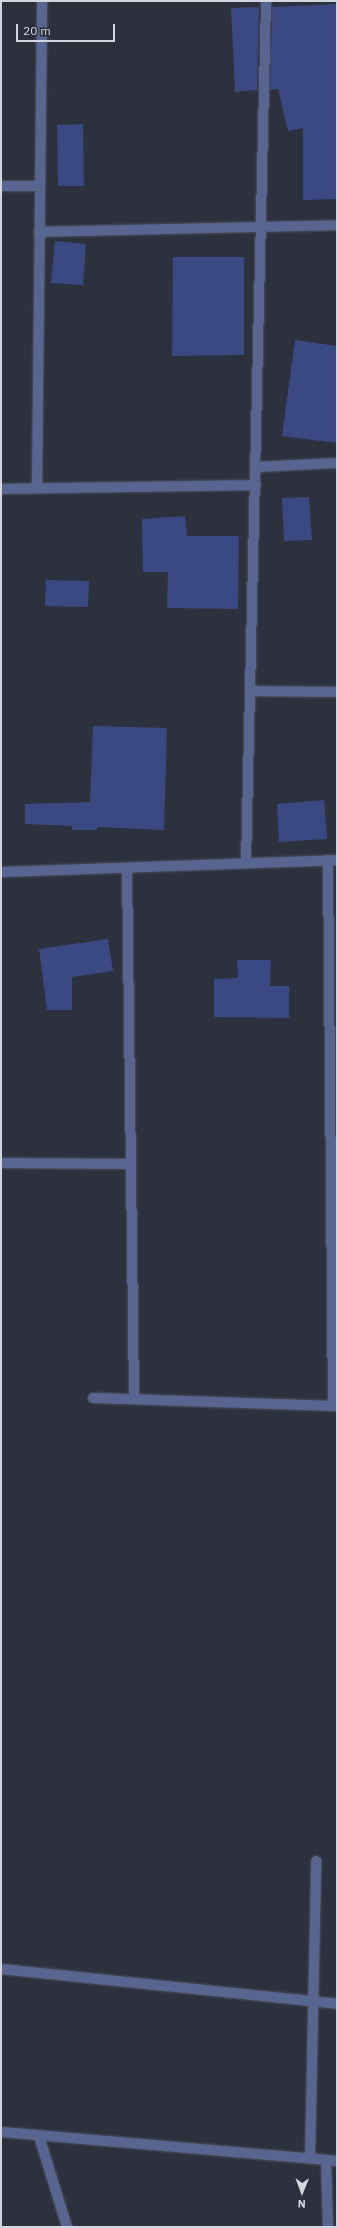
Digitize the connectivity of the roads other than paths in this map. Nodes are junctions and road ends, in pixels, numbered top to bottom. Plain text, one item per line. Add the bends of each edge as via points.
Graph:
1 (42, 1) edge
2 (266, 1) edge
3 (1, 186) edge
4 (40, 186) junction
5 (337, 225) edge
6 (261, 226) junction
7 (39, 232) junction
8 (337, 463) edge
9 (256, 467) junction
10 (256, 485) junction
11 (37, 488) junction
12 (1, 489) edge
13 (250, 691) junction
14 (337, 692) edge
15 (332, 860) edge
16 (246, 863) junction
17 (127, 868) junction
18 (1, 872) edge
19 (1, 1163) edge
20 (131, 1164) junction
21 (93, 1398) dead end
22 (134, 1399) junction
23 (335, 1406) edge
24 (316, 1861) dead end
25 (1, 1969) edge
26 (313, 2002) junction
27 (337, 2004) edge
28 (1, 2132) edge
29 (39, 2136) junction
30 (310, 2159) junction
31 (326, 2160) junction
32 (337, 2161) edge
33 (67, 2227) edge
34 (328, 2227) edge

1 - 4 street
2 - 6 street
3 - 4 street
4 - 7 street
5 - 6 street
6 - 7 street
6 - 9 street
7 - 11 street
8 - 9 street
9 - 10 street
10 - 11 street
10 - 13 street
11 - 12 street
13 - 14 street
13 - 16 street
15 - 16 street
15 - 23 street
16 - 17 street
17 - 18 street
17 - 20 street
19 - 20 street
20 - 22 street
21 - 22 street
22 - 23 street
24 - 26 street
25 - 26 street
26 - 27 street
26 - 30 street
28 - 29 street
29 - 30 street
29 - 33 street
30 - 31 street
31 - 32 street
31 - 34 street

